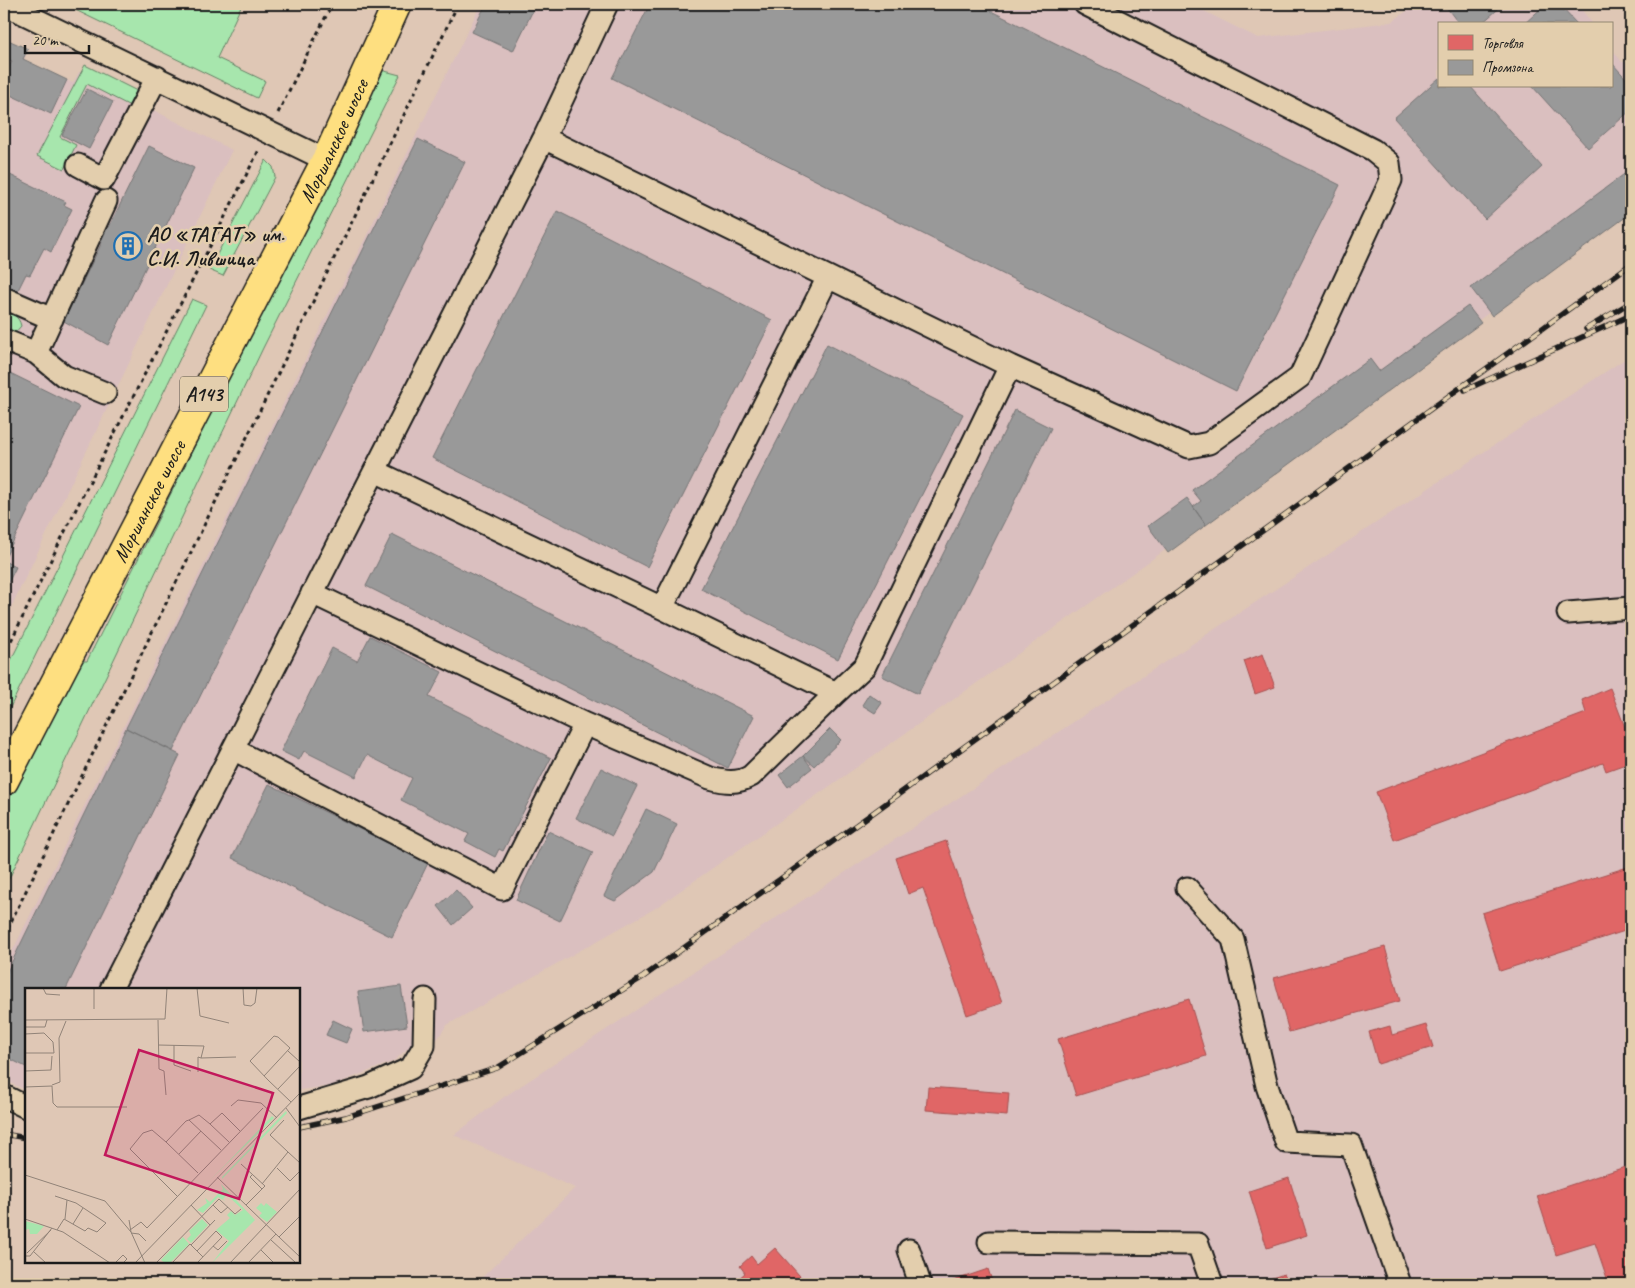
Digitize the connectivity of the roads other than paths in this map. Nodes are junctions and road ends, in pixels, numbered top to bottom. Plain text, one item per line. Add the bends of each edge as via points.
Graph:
1 (4, 4) edge
2 (397, 4) edge
3 (607, 4) edge
4 (1086, 4) edge
5 (157, 77) junction
6 (544, 138) junction
7 (326, 160) junction
8 (78, 165) dead end
9 (106, 201) dead end
10 (828, 277) junction
11 (4, 298) edge
12 (52, 319) junction
13 (4, 340) edge
14 (36, 353) junction
15 (1010, 366) junction
16 (104, 393) dead end
17 (375, 471) junction
18 (312, 594) junction
19 (662, 608) junction
20 (1631, 608) edge
21 (1568, 613) dead end
22 (836, 694) junction
23 (585, 724) junction
24 (233, 749) junction
25 (4, 781) edge
26 (1187, 888) dead end
27 (112, 988) edge
28 (425, 999) dead end
29 (4, 1096) edge
30 (25, 1107) edge
31 (300, 1108) edge
32 (989, 1242) dead end
33 (909, 1250) dead end
34 (920, 1284) edge
35 (1212, 1284) edge
36 (1400, 1284) edge

1 - 5 street
2 - 7 main road, Моршанское шоссе / А143
3 - 6 street
4 - 15 street via 1373,150 1389,163 1391,180 1300,377 1209,443 1189,447
5 - 7 street
5 - 8 street via 104,179
6 - 10 street
6 - 17 street
7 - 25 main road, Моршанское шоссе / А143
9 - 12 street
10 - 15 street
10 - 19 street
11 - 12 street
12 - 14 street
13 - 14 street
14 - 16 street via 64,376
15 - 22 street via 865,666
17 - 18 street
17 - 19 street
18 - 23 street
18 - 24 street
19 - 22 street
20 - 21 street
22 - 23 street via 751,776 738,782 710,778
23 - 24 street via 502,889
24 - 27 street
26 - 36 street via 1233,939 1268,1086 1286,1142 1351,1145
28 - 31 street via 424,1046 411,1068 369,1087
29 - 30 street
32 - 35 street via 1198,1244
33 - 34 street

